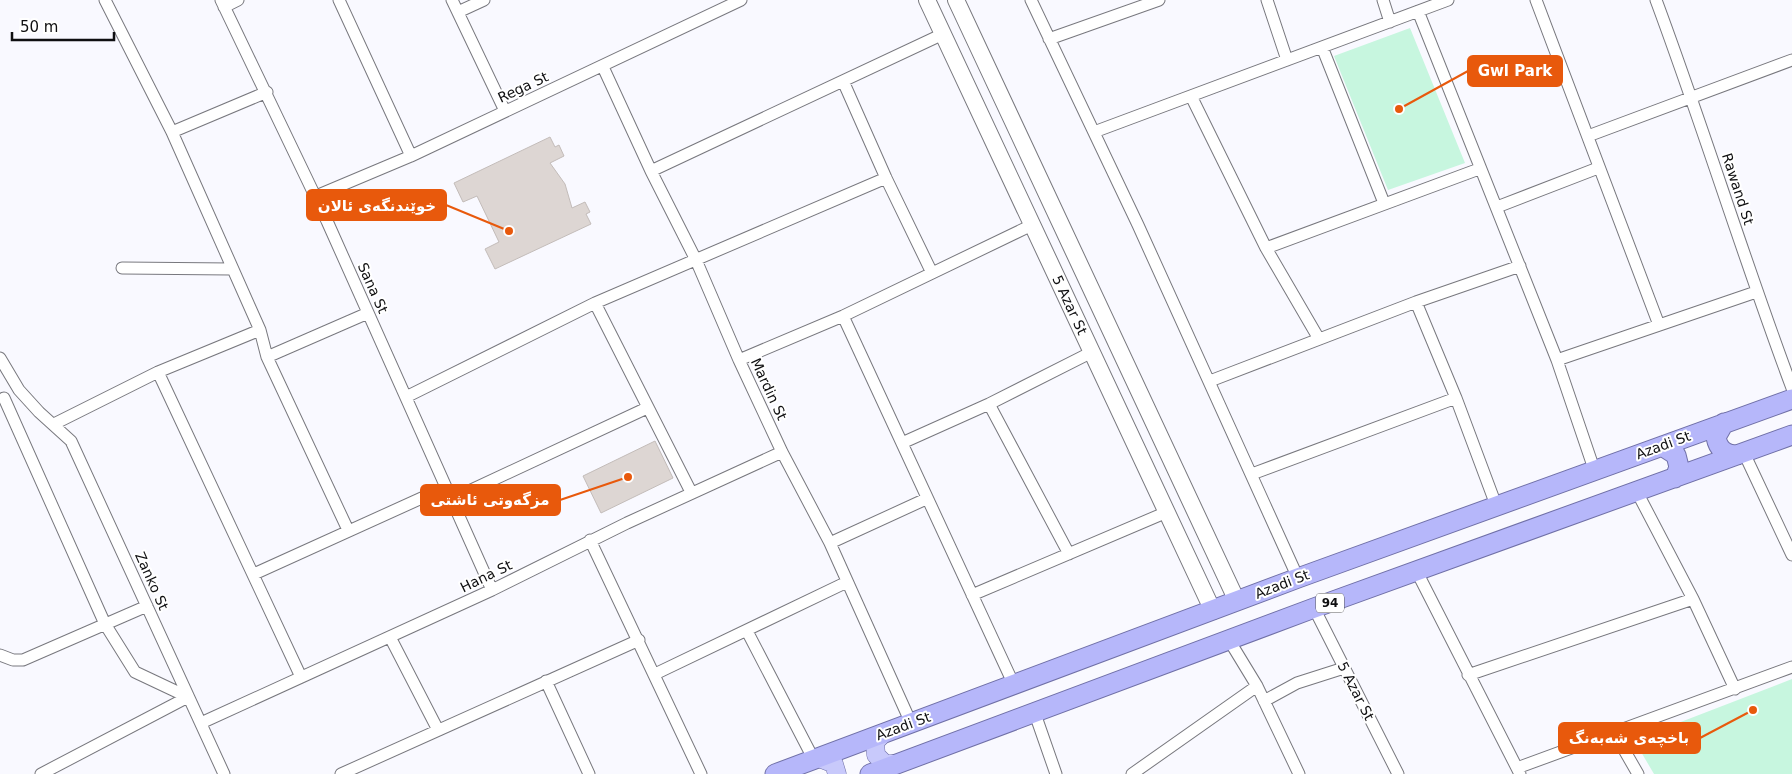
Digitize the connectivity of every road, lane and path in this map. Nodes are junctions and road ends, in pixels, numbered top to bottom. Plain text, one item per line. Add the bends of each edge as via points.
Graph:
1 (105, 0) edge
2 (238, 0) edge
3 (339, 0) edge
4 (452, 0) edge
5 (484, 0) edge
6 (741, 0) edge
7 (927, 0) edge
8 (956, 0) edge
9 (1031, 0) edge
10 (1159, 0) edge
11 (1267, 0) edge
12 (1383, 0) edge
13 (1448, 0) edge
14 (1536, 0) edge
15 (1656, 0) edge
16 (222, 3) edge
17 (1418, 11) junction
18 (458, 12) junction
19 (1390, 22) junction
20 (943, 34) junction
21 (1049, 39) junction
22 (1322, 47) junction
23 (1287, 60) junction
24 (1792, 60) edge
25 (603, 67) junction
26 (843, 81) junction
27 (267, 92) junction
28 (1191, 96) junction
29 (1692, 96) junction
30 (505, 112) junction
31 (172, 132) junction
32 (1094, 132) junction
33 (1588, 136) junction
34 (1027, 154) junction
35 (412, 156) junction
36 (1004, 164) junction
37 (1598, 168) junction
38 (1480, 169) junction
39 (651, 171) junction
40 (886, 178) junction
41 (316, 196) junction
42 (1384, 203) junction
43 (1496, 207) junction
44 (1032, 225) junction
45 (1266, 248) junction
46 (696, 260) junction
47 (1520, 266) junction
48 (122, 268) dead end
49 (231, 269) junction
50 (932, 273) junction
51 (1756, 292) junction
52 (1416, 302) junction
53 (595, 303) junction
54 (368, 313) junction
55 (843, 316) junction
56 (1660, 325) junction
57 (260, 330) junction
58 (1319, 339) junction
59 (1092, 352) junction
60 (267, 357) junction
61 (0, 358) edge
62 (738, 360) junction
63 (1557, 360) junction
64 (158, 372) junction
65 (1210, 381) junction
66 (1792, 388) edge
67 (19, 390) junction
68 (406, 397) junction
69 (1456, 398) junction
70 (2, 399) edge
71 (1792, 399) edge
72 (989, 404) junction
73 (647, 408) junction
74 (1724, 423) junction
75 (54, 424) junction
76 (1792, 435) edge
77 (902, 443) junction
78 (1662, 446) junction
79 (782, 452) junction
80 (1740, 454) junction
81 (1594, 469) junction
82 (1252, 474) junction
83 (1675, 478) junction
84 (446, 487) junction
85 (691, 492) junction
86 (1636, 492) junction
87 (452, 499) junction
88 (926, 499) junction
89 (1496, 505) junction
90 (1167, 512) junction
91 (348, 530) junction
92 (590, 540) junction
93 (830, 544) junction
94 (1069, 554) junction
95 (1792, 555) edge
96 (1417, 572) junction
97 (254, 574) junction
98 (1298, 578) junction
99 (847, 582) junction
100 (492, 590) junction
101 (972, 595) junction
102 (1693, 599) junction
103 (1237, 601) junction
104 (146, 606) junction
105 (1314, 608) junction
106 (1213, 610) junction
107 (104, 624) junction
108 (747, 631) junction
109 (390, 637) junction
110 (639, 640) junction
111 (1229, 640) junction
112 (0, 655) edge
113 (1792, 667) edge
114 (1344, 668) junction
115 (655, 674) junction
116 (1468, 674) junction
117 (301, 677) junction
118 (546, 681) junction
119 (1014, 685) junction
120 (1257, 686) junction
121 (1735, 689) junction
122 (188, 696) junction
123 (1264, 701) junction
124 (1034, 712) junction
125 (200, 723) junction
126 (911, 723) junction
127 (438, 730) junction
128 (884, 733) junction
129 (1615, 734) junction
130 (816, 759) junction
131 (897, 764) junction
132 (56, 771) edge
133 (1518, 771) edge
134 (1637, 771) edge
135 (344, 773) edge
136 (41, 774) edge
137 (224, 774) edge
138 (589, 774) edge
139 (701, 774) edge
140 (775, 774) edge
141 (837, 774) edge
142 (870, 774) edge
143 (1056, 774) edge
144 (1132, 774) edge
145 (1298, 774) edge
146 (1398, 774) edge
147 (1624, 774) edge

1 - 31 street
2 - 16 street
3 - 35 street
4 - 18 street
5 - 18 street
6 - 25 street, Rega St
7 - 20 main road, 5 Azar St
8 - 34 main road, 5 Azar St
9 - 21 street
10 - 21 street
11 - 23 street
12 - 19 street
13 - 17 street
14 - 33 street
15 - 29 street, Rawand St
16 - 27 street, Sana St
17 - 19 street
17 - 38 street
18 - 30 street
19 - 22 street
20 - 26 street
20 - 36 main road, 5 Azar St
21 - 32 street
22 - 23 street
22 - 42 street
23 - 28 street
24 - 29 street
25 - 30 street, Rega St
25 - 39 street, Mardin St
26 - 39 street
26 - 40 street
27 - 31 street
27 - 41 street, Sana St
28 - 32 street
28 - 45 street
29 - 33 street
29 - 51 street, Rawand St
30 - 35 street, Rega St
31 - 49 street
32 - 65 street
33 - 37 street
34 - 36 main road
34 - 103 main road, 5 Azar St
35 - 41 street, Rega St
36 - 44 main road, 5 Azar St
37 - 43 street
37 - 56 street
38 - 42 street
38 - 43 street
39 - 46 street, Mardin St
40 - 46 street
40 - 50 street
41 - 54 street, Sana St
42 - 45 street
43 - 47 street
44 - 50 street
44 - 59 main road, 5 Azar St
45 - 58 street
46 - 53 street
46 - 62 street, Mardin St
47 - 52 street
47 - 63 street
48 - 49 street
49 - 57 street
50 - 55 street
51 - 56 street
51 - 66 street, Rawand St
52 - 58 street
52 - 69 street
53 - 68 street
53 - 73 street
54 - 60 street
54 - 68 street, Sana St
55 - 62 street
55 - 77 street
56 - 63 street
57 - 60 street
57 - 64 street
58 - 65 street
59 - 72 street
59 - 90 main road, 5 Azar St
60 - 91 street
61 - 67 street, Zanko St
62 - 79 street, Mardin St
63 - 81 street
64 - 75 street
64 - 97 street
65 - 82 street
67 - 70 street
67 - 75 street, Zanko St
68 - 84 street, Sana St
69 - 82 street
69 - 89 street
70 - 107 street
71 - 74 highway, Azadi St
72 - 77 street
72 - 94 street
73 - 85 street
73 - 87 street
74 - 78 highway, Azadi St
74 - 80 highway via 1716,437 1719,447 1727,454
75 - 104 street, Zanko St via 72,441
76 - 80 highway, 94
77 - 88 street
78 - 81 highway, Azadi St
78 - 83 highway via 1676,455 1679,467
79 - 85 street, Hana St
79 - 93 street, Mardin St
80 - 83 highway, 94
80 - 95 street
81 - 89 highway, Azadi St
82 - 98 street
83 - 86 highway, 94
84 - 87 street, Sana St
84 - 91 street
85 - 92 street, Hana St
86 - 96 highway, 94
86 - 102 street
87 - 100 street, Sana St
88 - 93 street
88 - 101 street
89 - 98 highway, Azadi St
90 - 94 street
90 - 106 main road, 5 Azar St
91 - 97 street
92 - 100 street, Hana St
92 - 110 street
93 - 99 street, Mardin St
94 - 101 street
96 - 105 highway, 94
96 - 116 street
97 - 117 street
98 - 103 highway, Azadi St
99 - 108 street
99 - 126 street, Mardin St
100 - 109 street, Hana St
101 - 119 street
102 - 116 street
102 - 121 street
103 - 106 highway, Azadi St
104 - 107 street
104 - 122 street, Zanko St
105 - 111 highway, 94
105 - 114 street, 5 Azar St
106 - 119 highway, Azadi St
107 - 112 street via 23,660
107 - 122 street via 135,672
108 - 115 street
108 - 130 street
109 - 117 street, Hana St
109 - 127 street
110 - 115 street
110 - 118 street
111 - 120 street
111 - 124 highway, 94
113 - 121 street
114 - 123 street via 1297,683
114 - 146 street, 5 Azar St
115 - 139 street
116 - 133 street
117 - 125 street, Hana St
118 - 127 street
118 - 138 street
119 - 126 highway, Azadi St
120 - 123 street
120 - 144 street
121 - 129 street
122 - 125 street, Zanko St
122 - 132 street
123 - 145 street
124 - 131 highway, 94
124 - 143 street
125 - 137 street, Zanko St
126 - 128 highway, Azadi St
127 - 135 street
128 - 130 highway, Azadi St
128 - 131 main road via 875,742 876,755 885,764
129 - 133 street
129 - 134 street
130 - 140 highway, Azadi St
130 - 141 main road via 824,758 834,764
131 - 142 highway, 94
132 - 136 street
134 - 147 street

